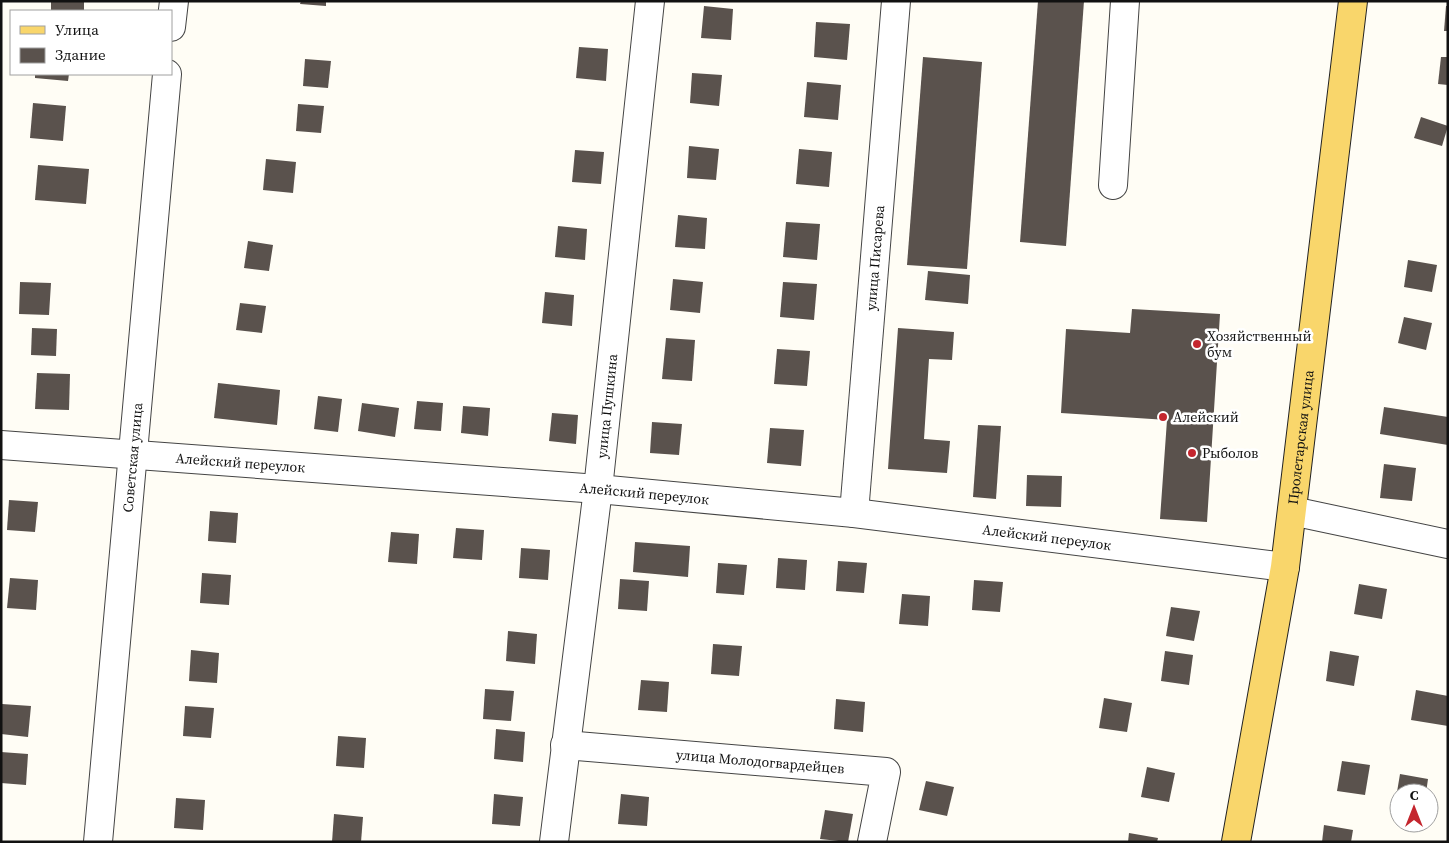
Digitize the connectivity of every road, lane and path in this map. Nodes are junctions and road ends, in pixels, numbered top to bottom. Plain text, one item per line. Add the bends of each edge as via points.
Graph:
1 (174, 1) edge
2 (650, 1) edge
3 (896, 1) edge
4 (1125, 1) edge
5 (1353, 1) edge
6 (172, 18) edge
7 (167, 75) edge
8 (1112, 185) dead end
9 (1, 445) edge
10 (131, 455) junction
11 (598, 489) junction
12 (1292, 511) junction
13 (854, 513) junction
14 (1448, 544) edge
15 (1285, 567) junction
16 (565, 745) junction
17 (98, 842) edge
18 (554, 842) edge
19 (872, 842) edge
20 (1236, 842) edge

1 - 6 street
2 - 11 street, улица Пушкина
3 - 13 street, улица Писарева
4 - 8 street
5 - 12 main road, Пролетарская улица
7 - 10 street, Советская улица
9 - 10 street, Алейский переулок
10 - 11 street, Алейский переулок
10 - 17 street, Советская улица
11 - 13 street, Алейский переулок
11 - 16 street, улица Пушкина
12 - 14 street
12 - 15 main road, Пролетарская улица
13 - 15 street, Алейский переулок
15 - 20 main road, Пролетарская улица
16 - 18 street, улица Пушкина
16 - 19 street, улица Молодогвардейцев via 886,772

